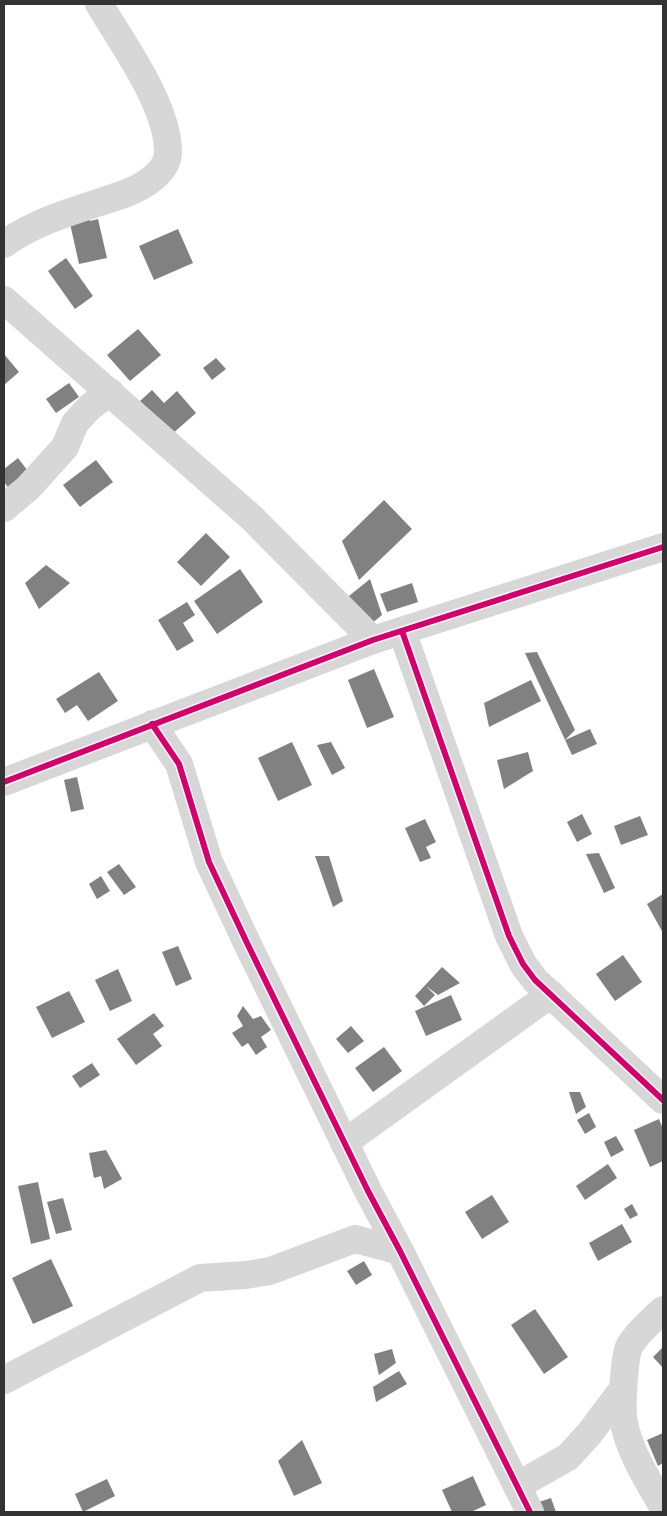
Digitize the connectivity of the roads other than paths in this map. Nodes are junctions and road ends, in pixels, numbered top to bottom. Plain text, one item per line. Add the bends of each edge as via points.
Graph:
1 (99, 4) edge
2 (4, 244) edge
3 (4, 300) edge
4 (110, 392) junction
5 (4, 508) edge
6 (663, 546) edge
7 (402, 631) junction
8 (373, 640) junction
9 (152, 724) junction
10 (4, 782) edge
11 (551, 994) junction
12 (663, 1100) edge
13 (344, 1143) junction
14 (368, 1191) junction
15 (355, 1238) junction
16 (400, 1251) junction
17 (663, 1310) edge
18 (4, 1380) edge
19 (623, 1389) junction
20 (517, 1486) junction
21 (663, 1507) edge
22 (530, 1512) edge

1 - 2 street via 148,86 163,123 168,153 160,171 148,182 39,224
3 - 4 street
4 - 5 street via 90,407 76,423 65,447
4 - 8 street via 252,518
6 - 7 street
7 - 8 street
7 - 11 street via 509,936 523,964
8 - 9 street
9 - 10 street
9 - 13 street via 179,764 209,862
11 - 12 street
11 - 13 street
13 - 14 street
14 - 15 street
14 - 16 street
15 - 16 street
15 - 18 street via 270,1271 200,1278
16 - 20 street
17 - 19 street via 629,1347
19 - 20 street via 568,1457
19 - 21 street via 623,1423 638,1463
20 - 22 street

